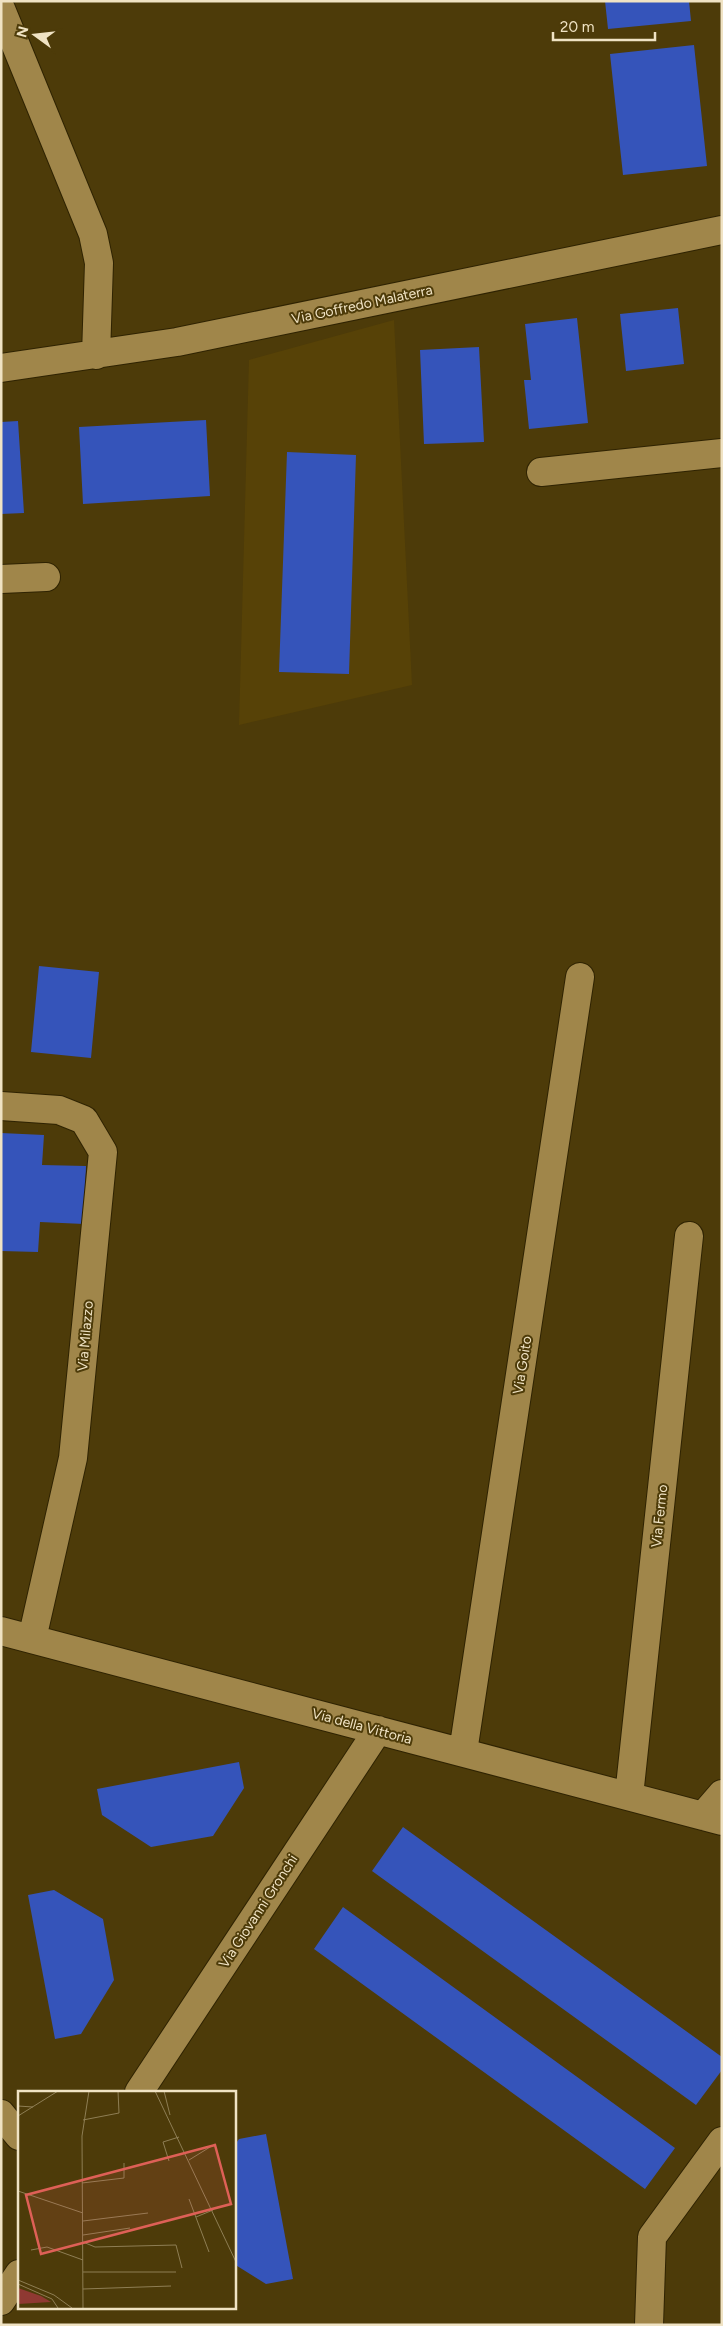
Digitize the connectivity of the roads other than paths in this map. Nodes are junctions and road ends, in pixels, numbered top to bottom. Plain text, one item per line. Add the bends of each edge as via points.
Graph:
1 (1, 9) edge
2 (722, 230) edge
3 (96, 354) junction
4 (1, 368) edge
5 (722, 453) edge
6 (541, 472) dead end
7 (46, 577) dead end
8 (1, 579) edge
9 (580, 977) dead end
10 (1, 1106) edge
11 (689, 1236) dead end
12 (1, 1631) edge
13 (32, 1639) junction
14 (378, 1730) junction
15 (463, 1752) junction
16 (722, 1794) edge
17 (629, 1796) junction
18 (713, 1818) edge
19 (140, 2091) edge
20 (1, 2114) edge
21 (18, 2135) edge
22 (722, 2141) edge
23 (18, 2276) edge
24 (1, 2301) edge
25 (649, 2325) edge

1 - 3 street via 93,234 99,263
2 - 3 street, Via Goffredo Malaterra via 177,342
3 - 4 street, Via Goffredo Malaterra
5 - 6 street
7 - 8 street
9 - 15 street, Via Goito
10 - 13 street, Via Milazzo via 59,1110 84,1120 103,1152 73,1458
11 - 17 street, Via Fermo
12 - 13 street, Via della Vittoria
13 - 14 street, Via della Vittoria
14 - 15 street, Via della Vittoria
14 - 19 street, Via Giovanni Gronchi
15 - 17 street, Via della Vittoria
16 - 18 street
17 - 18 street, Via della Vittoria
20 - 21 street
22 - 25 street via 652,2236
23 - 24 street

